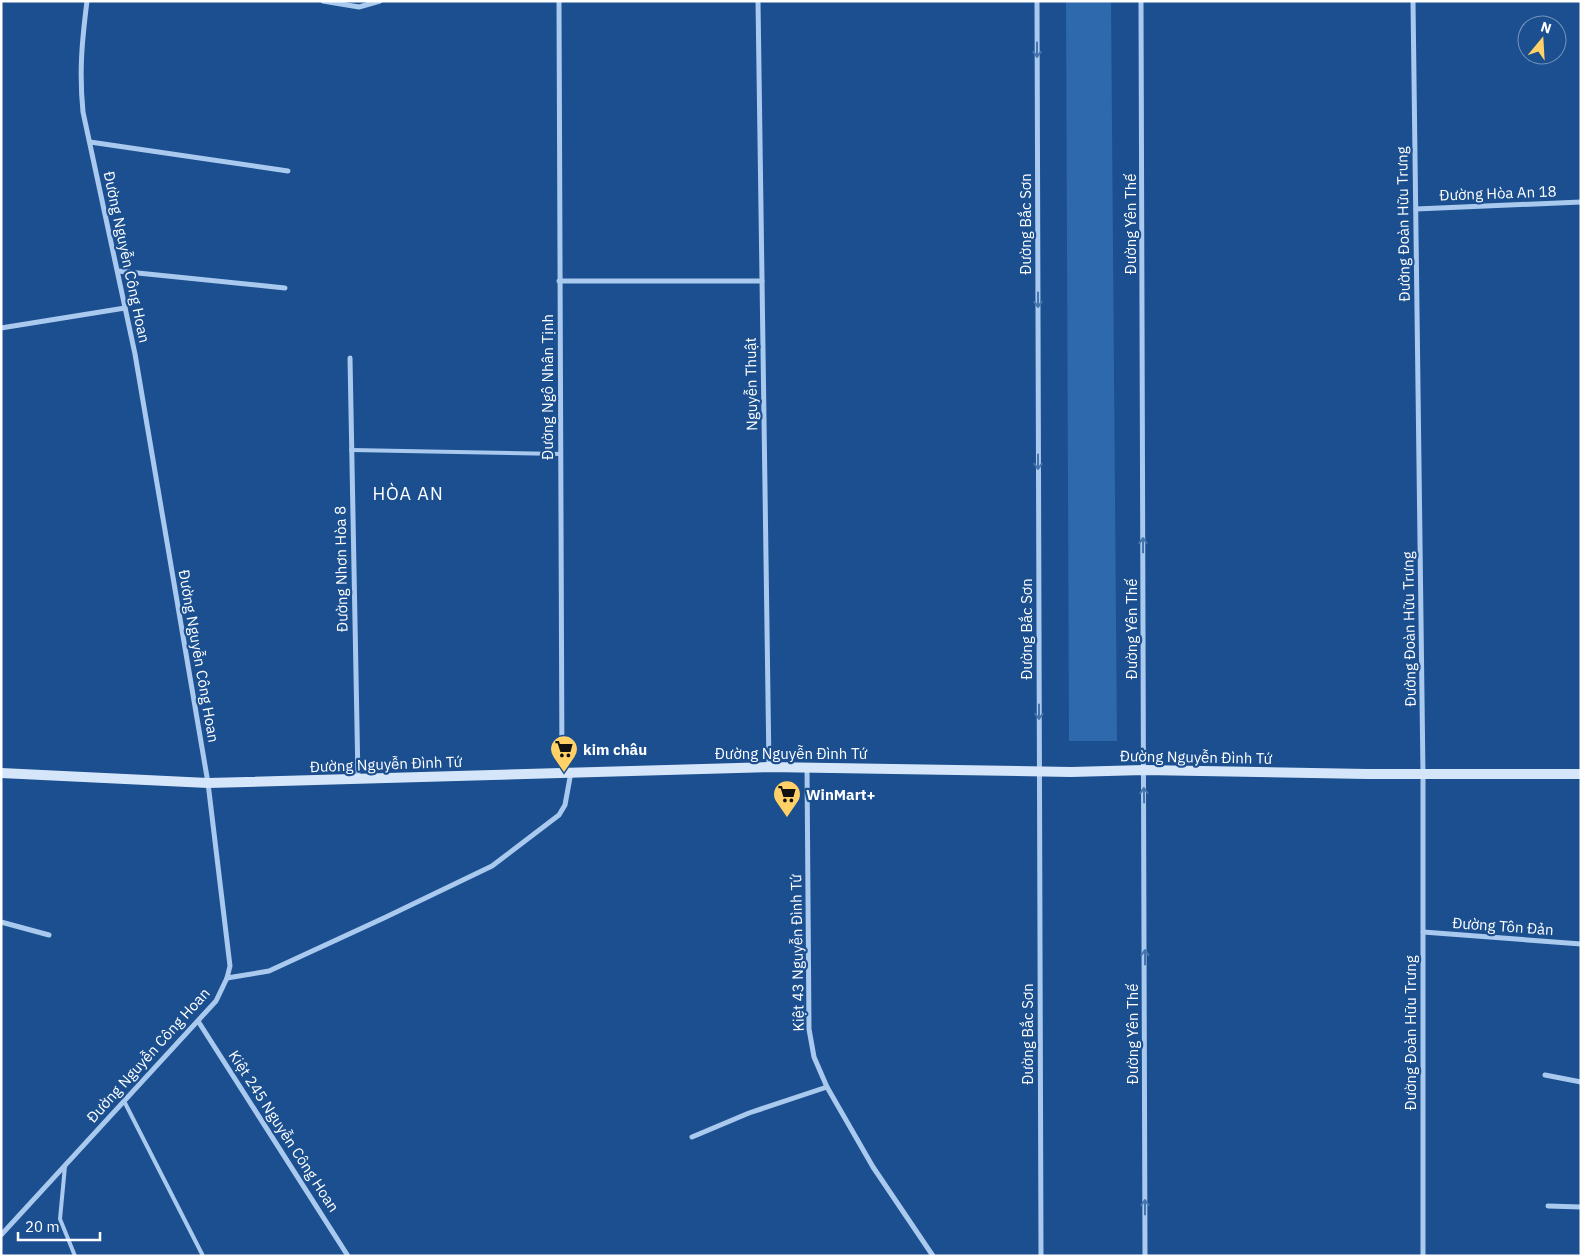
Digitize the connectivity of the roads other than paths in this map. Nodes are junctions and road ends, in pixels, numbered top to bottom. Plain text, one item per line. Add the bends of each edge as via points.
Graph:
1 (86, 1) edge
2 (323, 1) edge
3 (380, 1) edge
4 (558, 1) edge
5 (758, 1) edge
6 (1037, 1) edge
7 (1141, 1) edge
8 (1413, 1) edge
9 (341, 2) edge
10 (90, 142) junction
11 (288, 170) dead end
12 (1581, 202) edge
13 (1416, 209) junction
14 (118, 272) junction
15 (559, 281) junction
16 (762, 281) junction
17 (286, 288) dead end
18 (125, 308) junction
19 (1, 328) edge
20 (350, 358) dead end
21 (351, 450) junction
22 (560, 454) junction
23 (807, 766) junction
24 (769, 767) junction
25 (1144, 770) junction
26 (1039, 771) junction
27 (1, 772) edge
28 (566, 773) junction
29 (1423, 774) junction
30 (1581, 774) edge
31 (358, 780) junction
32 (208, 783) junction
33 (1, 922) edge
34 (1423, 932) junction
35 (49, 935) dead end
36 (1581, 944) edge
37 (227, 978) junction
38 (198, 1021) junction
39 (1545, 1075) dead end
40 (1581, 1082) edge
41 (827, 1087) junction
42 (124, 1101) junction
43 (692, 1137) dead end
44 (65, 1165) junction
45 (1548, 1206) dead end
46 (1581, 1207) edge
47 (1, 1235) edge
48 (75, 1256) edge
49 (203, 1256) edge
50 (348, 1256) edge
51 (933, 1256) edge
52 (1041, 1256) edge
53 (1145, 1256) edge
54 (1423, 1256) edge

1 - 10 street, Đường Nguyễn Công Hoan via 80,84
2 - 9 street
3 - 9 street via 359,7
4 - 15 street, Đường Ngô Nhân Tịnh
5 - 16 street, Nguyễn Thuật
6 -> 26 street, Đường Bắc Sơn
25 -> 7 street, Đường Yên Thế
8 - 13 street, Đường Đoàn Hữu Trưng
10 - 11 street
10 - 14 street, Đường Nguyễn Công Hoan
12 - 13 street, Đường Hòa An 18
13 - 29 street, Đường Đoàn Hữu Trưng
14 - 17 street
14 - 18 street, Đường Nguyễn Công Hoan
15 - 16 street
15 - 22 street, Đường Ngô Nhân Tịnh
16 - 24 street, Nguyễn Thuật
18 - 19 street
18 - 32 street, Đường Nguyễn Công Hoan
20 - 21 street, Đường Nhơn Hòa 8
21 - 22 lane
21 - 31 street, Đường Nhơn Hòa 8
22 - 28 street, Đường Ngô Nhân Tịnh
23 - 24 street, Đường Nguyễn Đình Tứ
23 - 26 street, Đường Nguyễn Đình Tứ
23 - 41 street, Kiệt 43 Nguyễn Đình Tứ via 809,1029 814,1057
24 - 28 street, Đường Nguyễn Đình Tứ
25 - 26 street, Đường Nguyễn Đình Tứ
25 - 29 street, Đường Nguyễn Đình Tứ
53 -> 25 street, Đường Yên Thế
26 - 52 street, Đường Bắc Sơn
27 - 32 street, Đường Nguyễn Đình Tứ
28 - 31 street, Đường Nguyễn Đình Tứ
28 - 37 street, Đường Ngô Nhân Tịnh via 565,806 559,815 492,866 269,971
29 - 30 street, Đường Nguyễn Đình Tứ
29 - 34 street, Đường Đoàn Hữu Trưng
31 - 32 street, Đường Nguyễn Đình Tứ
32 - 37 street, Đường Nguyễn Công Hoan via 229,950
33 - 35 street
34 - 36 street, Đường Tôn Đản
34 - 54 street, Đường Đoàn Hữu Trưng
37 - 38 street, Đường Nguyễn Công Hoan via 216,1001
38 - 42 street, Đường Nguyễn Công Hoan
38 - 50 street, Kiệt 245 Nguyễn Công Hoan
39 - 40 street
41 - 43 street via 749,1113
41 - 51 street, Kiệt 43 Nguyễn Đình Tứ via 873,1167
42 - 44 street, Đường Nguyễn Công Hoan
42 - 49 lane
44 - 47 street, Đường Nguyễn Công Hoan
44 - 48 lane via 60,1219
45 - 46 street

